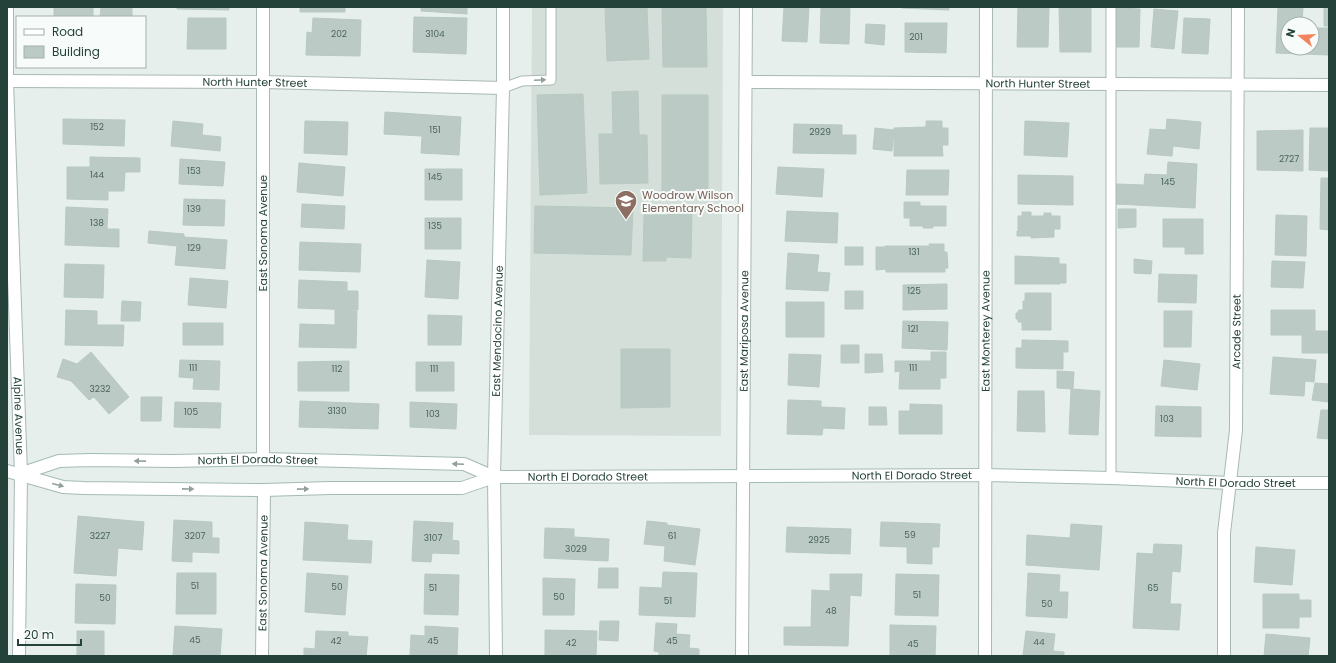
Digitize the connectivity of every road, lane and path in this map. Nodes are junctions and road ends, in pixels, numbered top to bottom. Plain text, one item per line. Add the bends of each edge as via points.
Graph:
1 (7, 7) edge
2 (263, 7) edge
3 (503, 7) edge
4 (551, 7) edge
5 (746, 7) edge
6 (986, 7) edge
7 (1111, 7) edge
8 (1238, 7) edge
9 (7, 81) edge
10 (263, 82) junction
11 (746, 82) junction
12 (986, 84) junction
13 (1111, 84) junction
14 (1238, 84) junction
15 (1329, 85) edge
16 (503, 88) junction
17 (263, 459) junction
18 (7, 471) edge
19 (21, 474) junction
20 (986, 475) junction
21 (494, 477) junction
22 (742, 477) junction
23 (7, 478) edge
24 (1110, 478) junction
25 (1231, 483) junction
26 (1329, 483) edge
27 (264, 490) junction
28 (19, 656) edge
29 (262, 656) edge
30 (496, 656) edge
31 (742, 656) edge
32 (985, 656) edge
33 (1224, 656) edge

1 - 9 street, Alpine Avenue
2 - 10 street, East Sonoma Avenue
3 - 16 street, East Mendocino Avenue
16 -> 4 lane via 522,81 551,80
5 - 11 street, East Mariposa Avenue
6 - 12 street, East Monterey Avenue
7 - 13 lane
8 - 14 street, Arcade Street
9 - 10 street, North Hunter Street
9 - 19 street, Alpine Avenue
10 - 16 street, North Hunter Street
10 - 17 street, East Sonoma Avenue
11 - 12 street, North Hunter Street
11 - 22 street, East Mariposa Avenue
12 - 13 street, North Hunter Street
12 - 20 street, East Monterey Avenue
13 - 14 street, North Hunter Street
13 - 24 lane
14 - 15 street, North Hunter Street
14 - 25 street, Arcade Street via 1236,430
16 - 21 street, East Mendocino Avenue
17 -> 19 street, North El Dorado Street via 59,461
21 -> 17 street, North El Dorado Street via 464,464
18 - 19 street, North El Dorado Street
19 - 23 street, North El Dorado Street
19 -> 27 street, North El Dorado Street via 63,487
19 - 28 street, Alpine Avenue
20 - 22 street, North El Dorado Street
20 - 24 street, North El Dorado Street
20 - 32 street, East Monterey Avenue
21 - 22 street, North El Dorado Street
27 -> 21 street, North El Dorado Street via 462,488
21 - 30 street, East Mendocino Avenue
22 - 31 street, East Mariposa Avenue
24 - 25 street, North El Dorado Street
25 - 26 street, North El Dorado Street
25 - 33 street, Arcade Street via 1224,533
27 - 29 street, East Sonoma Avenue

